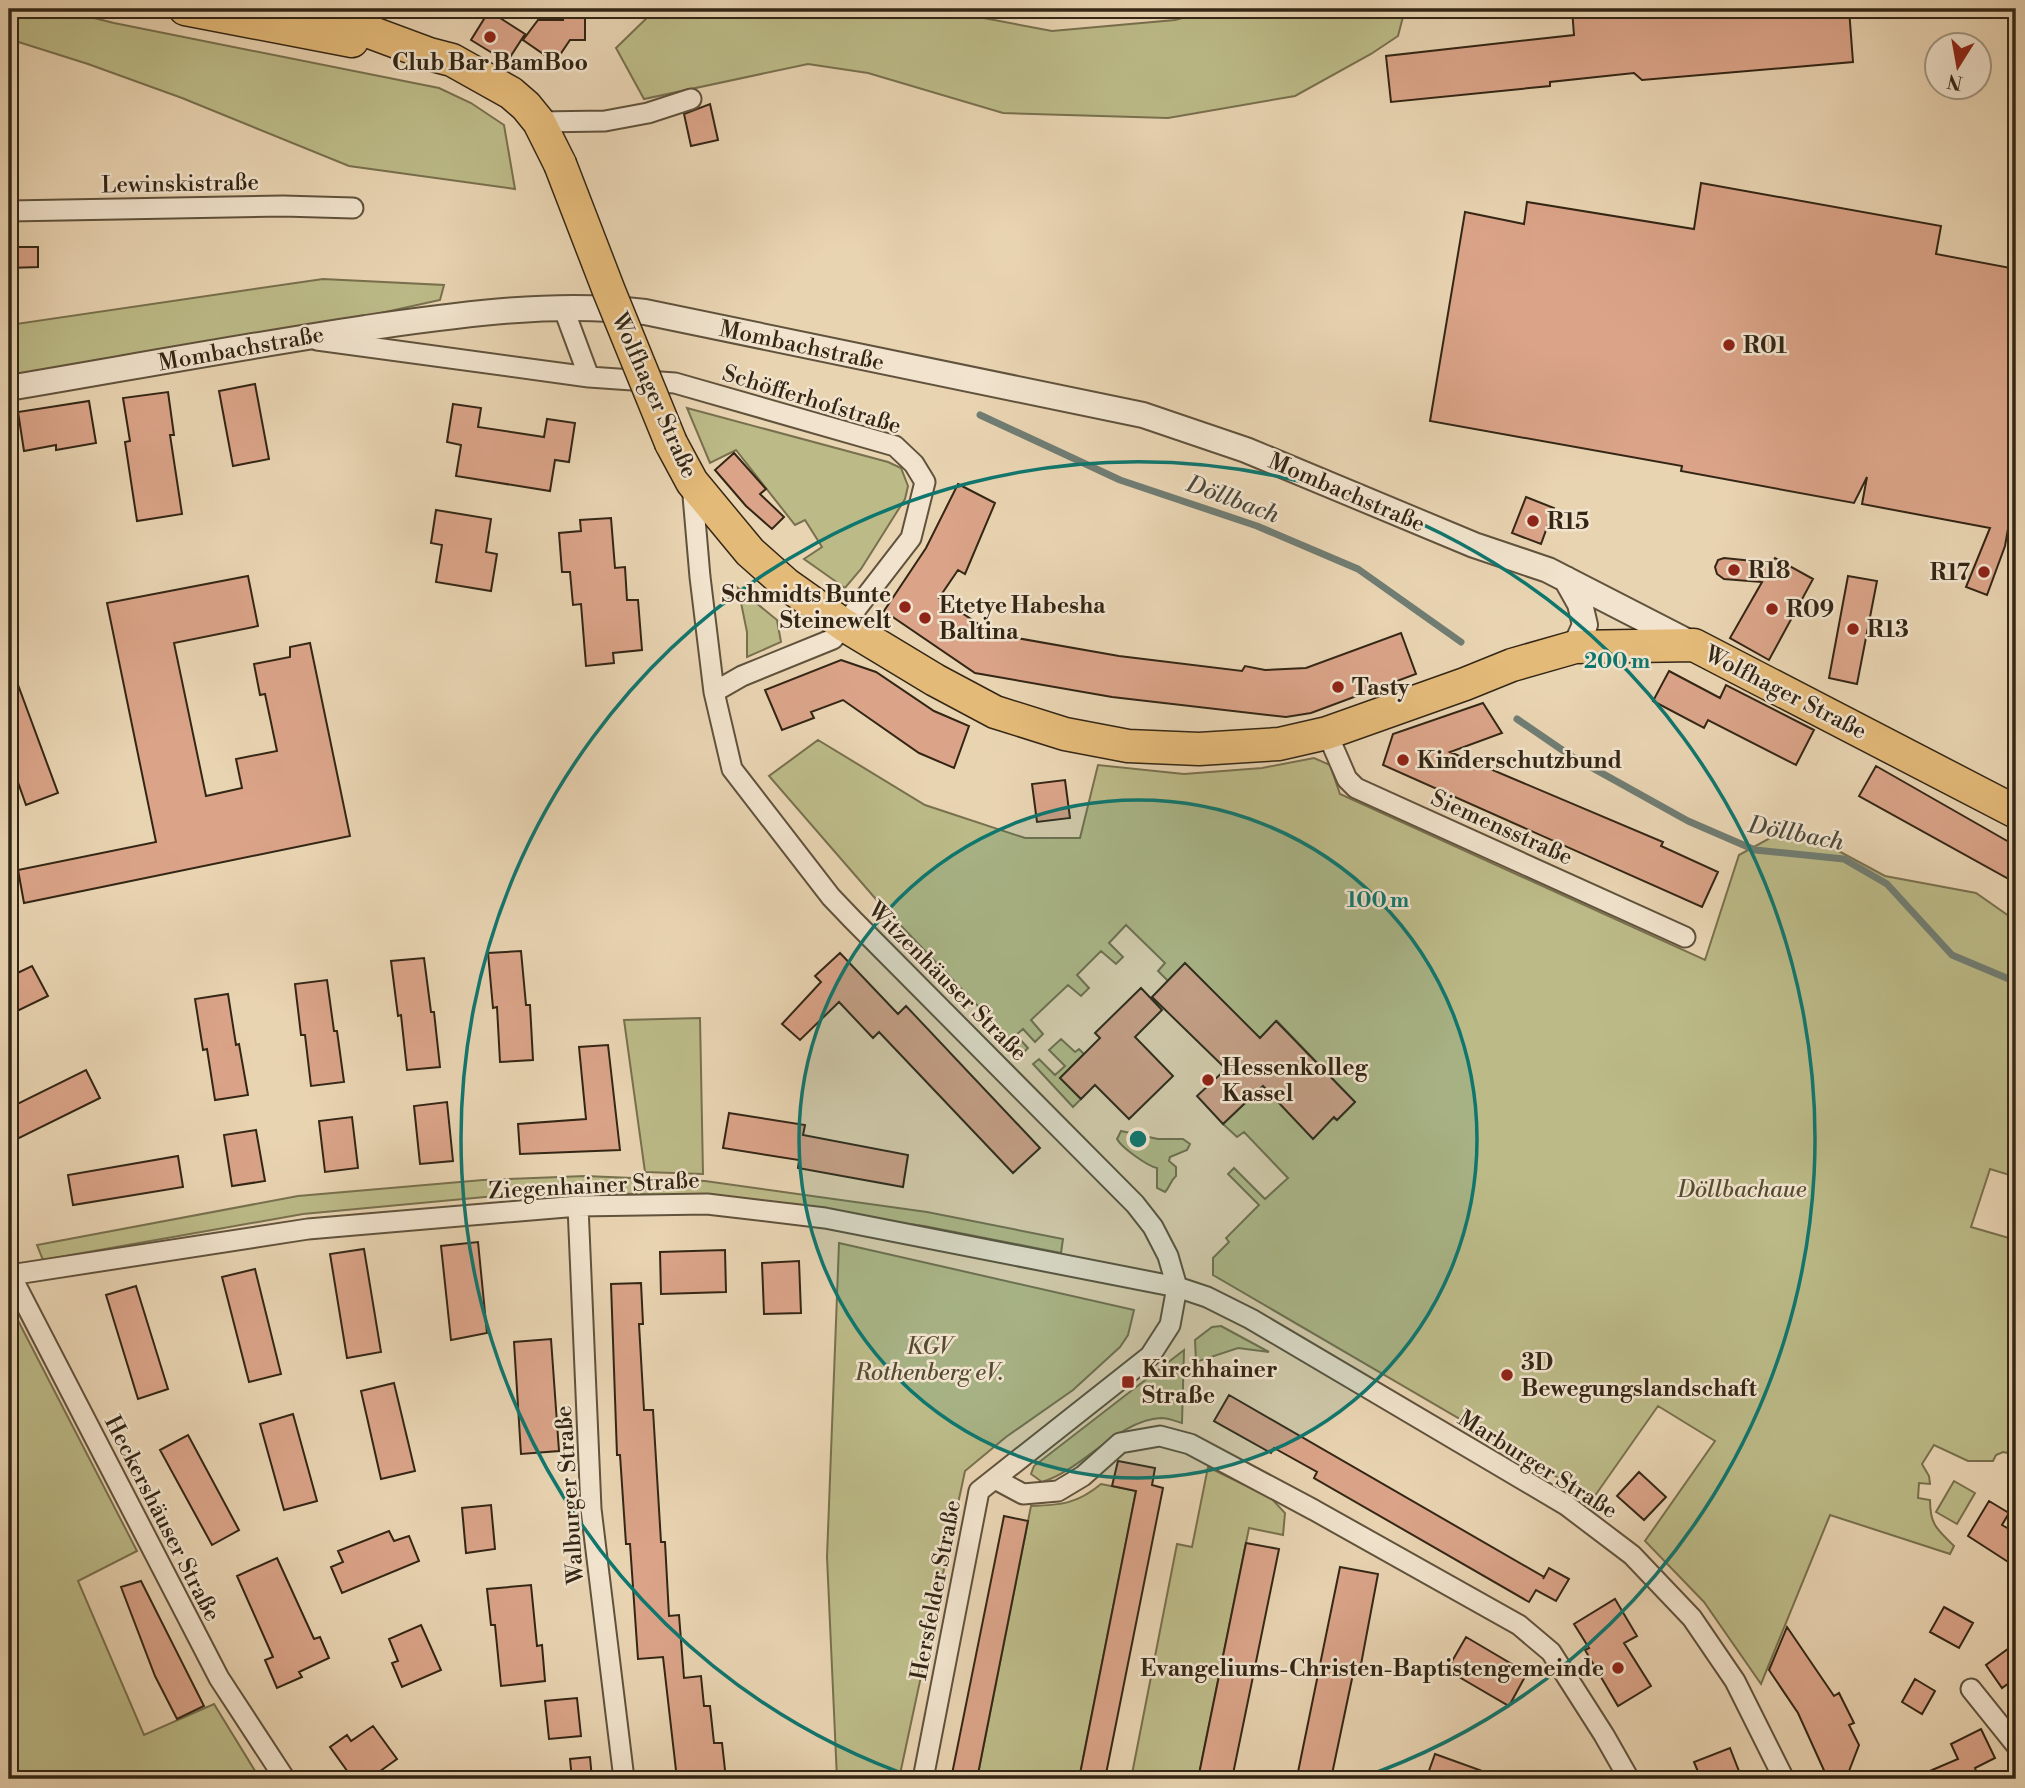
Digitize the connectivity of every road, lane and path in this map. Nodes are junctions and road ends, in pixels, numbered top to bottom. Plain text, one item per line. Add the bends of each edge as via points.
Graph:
1 (185, 9) edge
2 (308, 9) edge
3 (429, 54) junction
4 (691, 99) dead end
5 (543, 128) junction
6 (352, 208) dead end
7 (9, 211) edge
8 (563, 307) junction
9 (298, 338) junction
10 (589, 377) junction
11 (9, 388) edge
12 (692, 482) junction
13 (1566, 579) junction
14 (845, 625) junction
15 (1694, 645) junction
16 (1575, 647) junction
17 (714, 692) junction
18 (1327, 733) junction
19 (2016, 812) edge
20 (1685, 937) dead end
21 (578, 1206) junction
22 (9, 1274) edge
23 (1177, 1287) junction
24 (995, 1479) junction
25 (1971, 1689) dead end
26 (2016, 1745) edge
27 (285, 1779) edge
28 (624, 1779) edge
29 (923, 1779) edge
30 (1629, 1779) edge
31 (1784, 1779) edge

1 - 3 main road, Wolfhager Straße
2 - 3 main road, Wolfhager Straße
3 - 5 main road, Wolfhager Straße via 452,61 511,93
4 - 5 street via 648,113
5 - 12 main road, Wolfhager Straße, bridge via 671,443
6 - 7 street, Lewinskistraße
8 - 9 street, Mombachstraße via 449,316
8 - 10 street
8 - 13 street, Mombachstraße via 645,312 1143,415 1246,450
9 - 10 street, Schöfferhofstraße
9 - 11 street, Mombachstraße
10 - 14 street, Schöfferhofstraße via 675,383 895,446 914,464 925,482 911,538
12 - 14 main road, Wolfhager Straße via 758,559
12 - 17 street, Witzenhäuser Straße
13 - 15 street, Mombachstraße
13 - 16 street via 1585,625
14 - 17 street via 833,639
14 - 18 main road, Wolfhager Straße via 995,712 1065,734 1128,746 1199,749 1279,744
15 - 16 main road, Wolfhager Straße
15 - 19 main road, Wolfhager Straße
16 - 18 main road, Wolfhager Straße
17 - 23 street, Witzenhäuser Straße via 732,769 831,897 1135,1204 1168,1256
18 - 20 street, Siemensstraße via 1346,779 1356,789
21 - 22 street, Ziegenhainer Straße via 308,1228
21 - 23 street, Ziegenhainer Straße via 707,1203 825,1218
21 - 28 street, Walburger Straße via 591,1510
22 - 27 street, Heckershäuser Straße via 219,1678
23 - 24 street, Hersfelder Straße via 1170,1325 1150,1356
23 - 31 street, Marburger Straße via 1263,1326 1566,1505 1632,1555 1692,1618 1735,1681
24 - 29 street, Hersfelder Straße via 979,1491
24 - 30 street via 1023,1494 1058,1491 1120,1443 1160,1436 1189,1444 1519,1625 1551,1653
25 - 26 street

